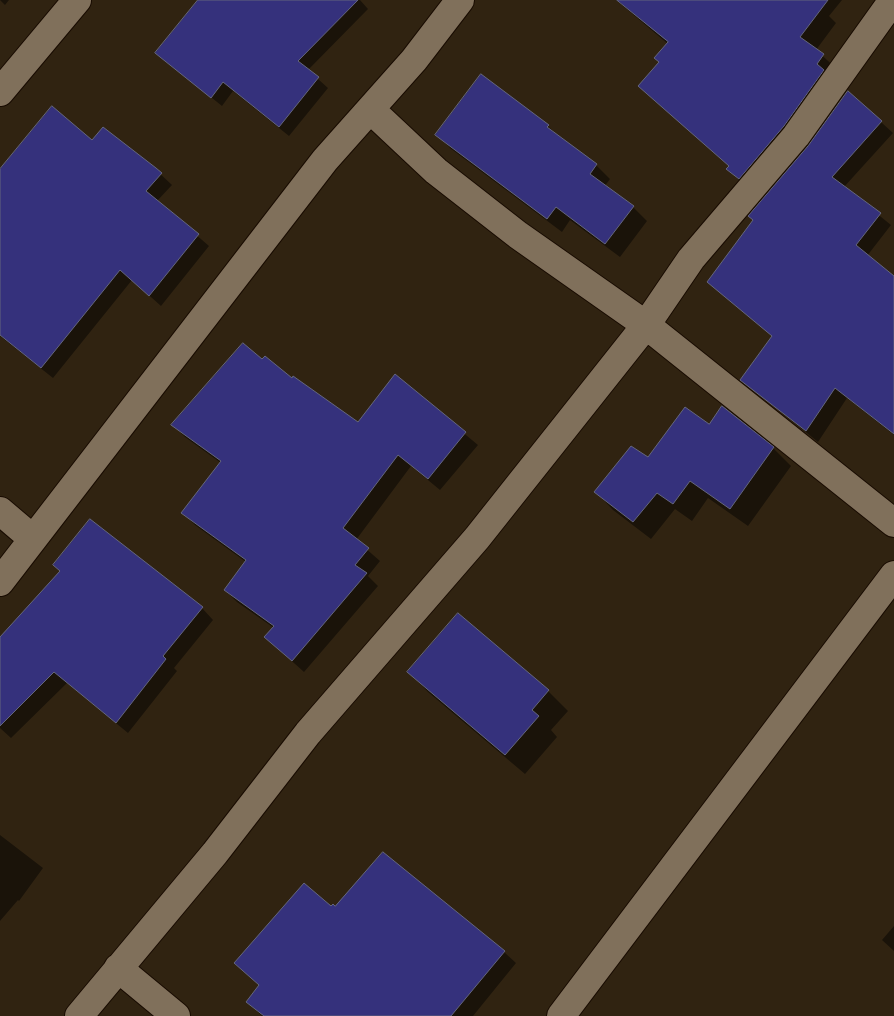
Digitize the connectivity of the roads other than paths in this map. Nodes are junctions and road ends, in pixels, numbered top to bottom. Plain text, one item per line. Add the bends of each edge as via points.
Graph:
1 (77, 0) edge
2 (460, 0) edge
3 (893, 0) edge
4 (0, 92) edge
5 (371, 110) junction
6 (646, 325) junction
7 (0, 511) edge
8 (894, 523) edge
9 (33, 539) junction
10 (894, 575) edge
11 (0, 582) edge
12 (118, 968) junction
13 (79, 1016) edge
14 (176, 1016) edge
15 (562, 1016) edge

1 - 4 street
2 - 5 street
3 - 6 street via 796,136 690,259
5 - 6 street via 436,171 518,235
5 - 9 street via 325,160
6 - 8 street
6 - 12 street via 477,538 308,733 215,853
7 - 9 street
9 - 11 street
10 - 15 street
12 - 13 street
12 - 14 street

